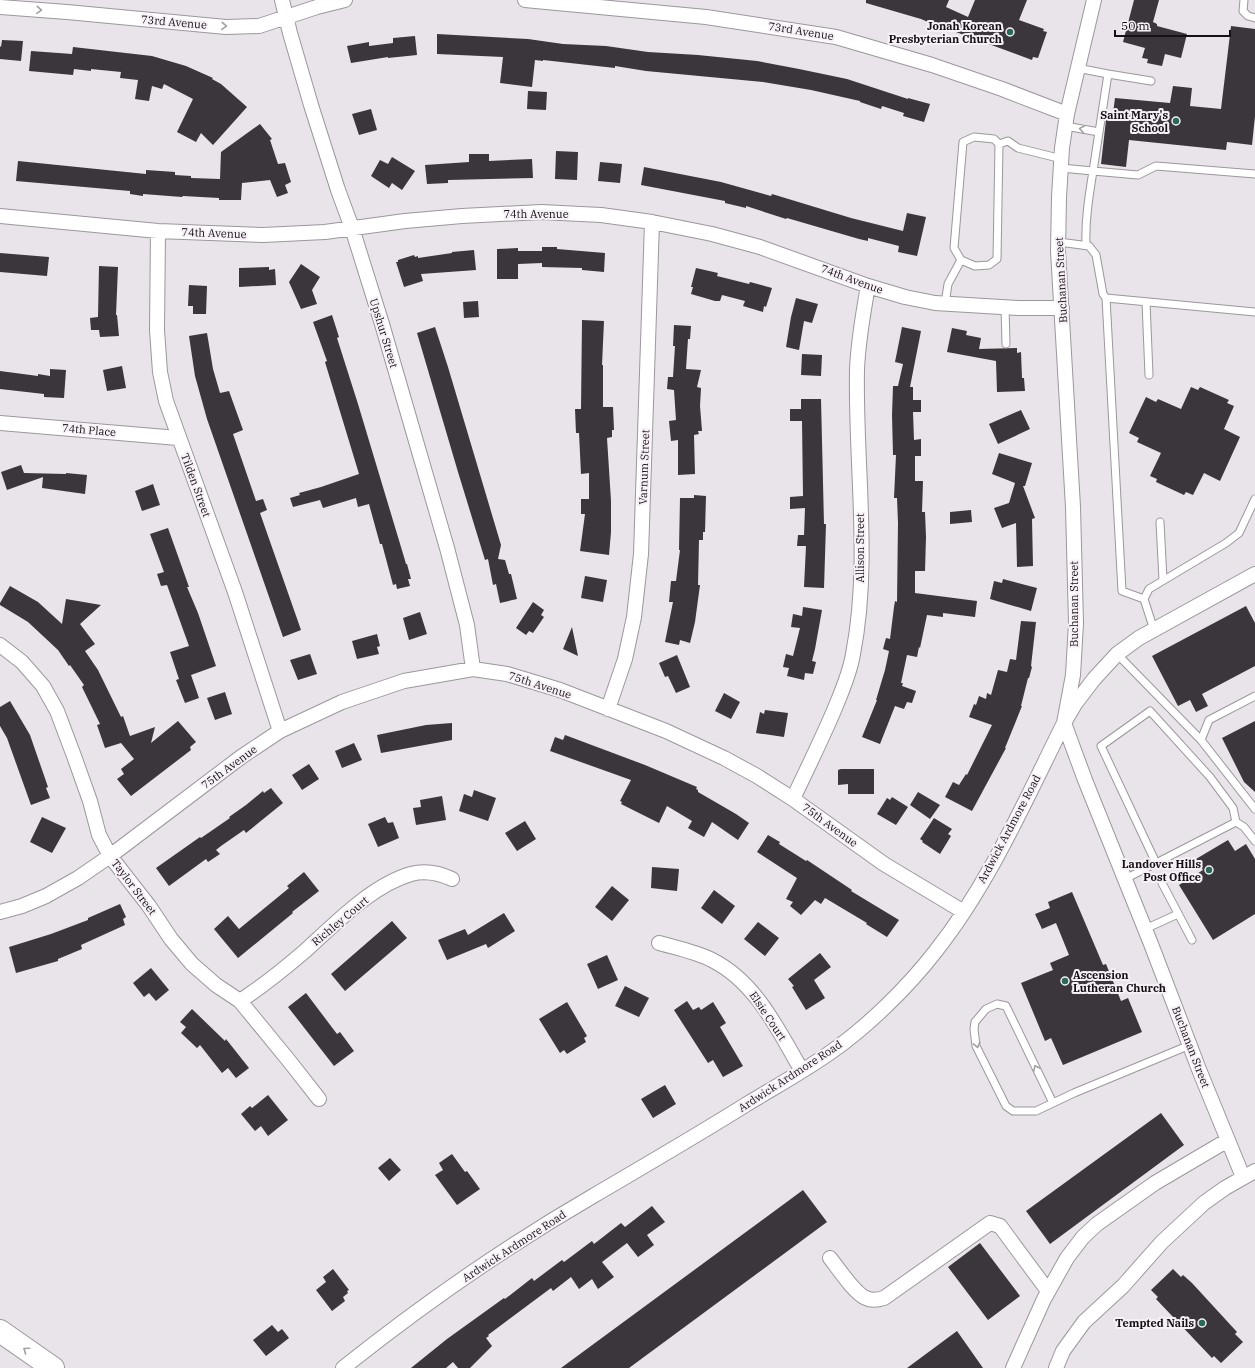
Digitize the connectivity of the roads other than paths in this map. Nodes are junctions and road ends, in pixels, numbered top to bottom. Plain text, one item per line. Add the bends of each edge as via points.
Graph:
1 (282, 0) edge
2 (345, 0) edge
3 (525, 0) edge
4 (1094, 0) edge
5 (1244, 0) edge
6 (0, 7) edge
7 (286, 18) junction
8 (1255, 18) edge
9 (1077, 68) junction
10 (1108, 74) junction
11 (1151, 82) dead end
12 (1066, 120) junction
13 (1099, 132) junction
14 (999, 144) junction
15 (1061, 164) junction
16 (1093, 171) junction
17 (1255, 174) edge
18 (0, 216) edge
19 (652, 222) junction
20 (352, 228) junction
21 (158, 231) junction
22 (1059, 242) junction
23 (1086, 245) junction
24 (961, 260) junction
25 (868, 286) junction
26 (1106, 298) junction
27 (1146, 302) junction
28 (945, 304) junction
29 (1005, 307) junction
30 (1062, 308) junction
31 (1255, 312) edge
32 (1006, 344) dead end
33 (1149, 376) dead end
34 (0, 423) edge
35 (178, 438) junction
36 (1255, 499) edge
37 (1160, 522) dead end
38 (1255, 574) edge
39 (1163, 580) junction
40 (1144, 599) junction
41 (1154, 630) junction
42 (0, 645) edge
43 (1117, 654) junction
44 (473, 669) junction
45 (1255, 696) edge
46 (608, 708) junction
47 (1064, 723) junction
48 (280, 731) junction
49 (1201, 740) junction
50 (793, 799) junction
51 (1255, 809) edge
52 (1236, 822) junction
53 (1255, 840) edge
54 (110, 856) junction
55 (1156, 863) junction
56 (452, 879) dead end
57 (1125, 879) junction
58 (1162, 883) dead end
59 (0, 912) edge
60 (964, 912) junction
61 (1178, 914) junction
62 (1145, 930) junction
63 (1192, 940) dead end
64 (659, 943) dead end
65 (240, 1001) junction
66 (1190, 1045) junction
67 (802, 1071) junction
68 (319, 1099) dead end
69 (1053, 1103) junction
70 (1228, 1140) junction
71 (1249, 1174) edge
72 (830, 1258) dead end
73 (1048, 1292) junction
74 (0, 1331) edge
75 (53, 1368) edge
76 (343, 1368) edge
77 (1013, 1368) edge
78 (1056, 1368) edge

1 - 7 street, Upshur Street
2 - 7 street, 73rd Avenue
3 - 12 street, 73rd Avenue via 706,17 836,37 939,67 1002,89
4 - 9 street, Buchanan Street
5 - 8 lane via 1243,11
6 -> 7 street, 73rd Avenue via 226,27 259,26
7 - 20 street, Upshur Street
9 - 10 lane
9 - 12 street, Buchanan Street
10 - 11 lane
10 - 13 lane
13 -> 12 lane
12 - 15 street, Buchanan Street
13 - 16 lane
14 - 15 lane via 1008,141 1018,148
14 - 24 lane via 996,259 989,265 975,266
14 - 24 lane via 994,139 974,137 963,142 954,248
15 - 16 lane
15 - 22 street, Buchanan Street
16 - 17 lane via 1138,175 1156,166
16 - 23 lane via 1087,212
18 - 21 street, 74th Avenue
19 - 20 street, 74th Avenue via 601,215 541,212 462,216
19 - 25 street, 74th Avenue via 760,247
19 - 46 street, Varnum Street via 641,554 626,659
20 - 21 street, 74th Avenue via 263,235
20 - 44 street, Upshur Street via 447,548 467,624
21 - 35 street, Tilden Street via 157,330 160,372
22 - 23 lane
22 - 30 street, Buchanan Street
23 - 26 lane via 1096,254 1103,294
24 - 28 lane via 948,284
25 - 28 street, 74th Avenue via 905,297
25 - 50 street, Allison Street via 857,369 861,574 858,625 845,683
26 - 27 lane
26 - 40 lane via 1122,591
27 - 31 lane
27 - 33 lane
28 - 29 street, 74th Avenue
29 - 30 street, 74th Avenue
29 - 32 lane
30 - 47 street, Buchanan Street via 1074,507 1076,623 1073,675
34 - 35 street, 74th Place
35 - 48 street, Tilden Street via 235,592
36 - 39 lane via 1239,533
37 - 39 lane
38 - 41 street, Ardwick Ardmore Road
39 - 40 lane via 1149,588
40 - 41 lane
41 - 43 street, Ardwick Ardmore Road
42 - 54 street, Taylor Street via 22,662 43,686 57,711 90,801 99,835
43 - 47 street, Ardwick Ardmore Road via 1094,679
43 - 49 lane
44 - 46 street, 75th Avenue via 507,674
44 - 48 street, 75th Avenue via 404,681 342,702
45 - 49 lane via 1209,720
46 - 50 street, 75th Avenue via 724,758
47 - 57 street, Buchanan Street
47 - 60 street, Ardwick Ardmore Road via 991,867
48 - 54 street, 75th Avenue via 241,757
49 - 51 lane
50 - 60 street, 75th Avenue via 884,864
52 - 53 lane
52 - 55 lane
52 - 55 lane via 1233,808 1210,777 1150,711 1101,746
54 - 59 street, 75th Avenue via 46,896
54 - 65 street, Taylor Street via 192,964
55 - 57 lane
56 - 65 street, Richley Court via 438,873 412,874 379,889 265,984
57 - 62 street, Buchanan Street
58 - 61 lane
60 - 67 street, Ardwick Ardmore Road via 934,953 896,996 832,1051
61 - 62 lane
61 - 63 lane
62 - 66 street, Buchanan Street
64 - 67 street, Elsie Court via 712,960 741,980 765,1008
65 - 68 street, Taylor Street
66 - 69 lane
66 - 70 street, Buchanan Street
67 - 76 street, Ardwick Ardmore Road via 518,1241 374,1343
69 -> 69 lane via 1006,1006 997,1004 986,1009 975,1022 976,1046 1006,1106 1013,1111 1036,1111
70 - 71 street, Buchanan Street
70 - 73 street via 1155,1183 1090,1229 1067,1258
71 - 78 street via 1204,1203 1162,1242 1123,1286 1084,1322 1063,1351
72 - 73 street via 857,1291 865,1298 877,1300 884,1298 990,1223 1000,1226
73 - 77 street
75 -> 74 highway

